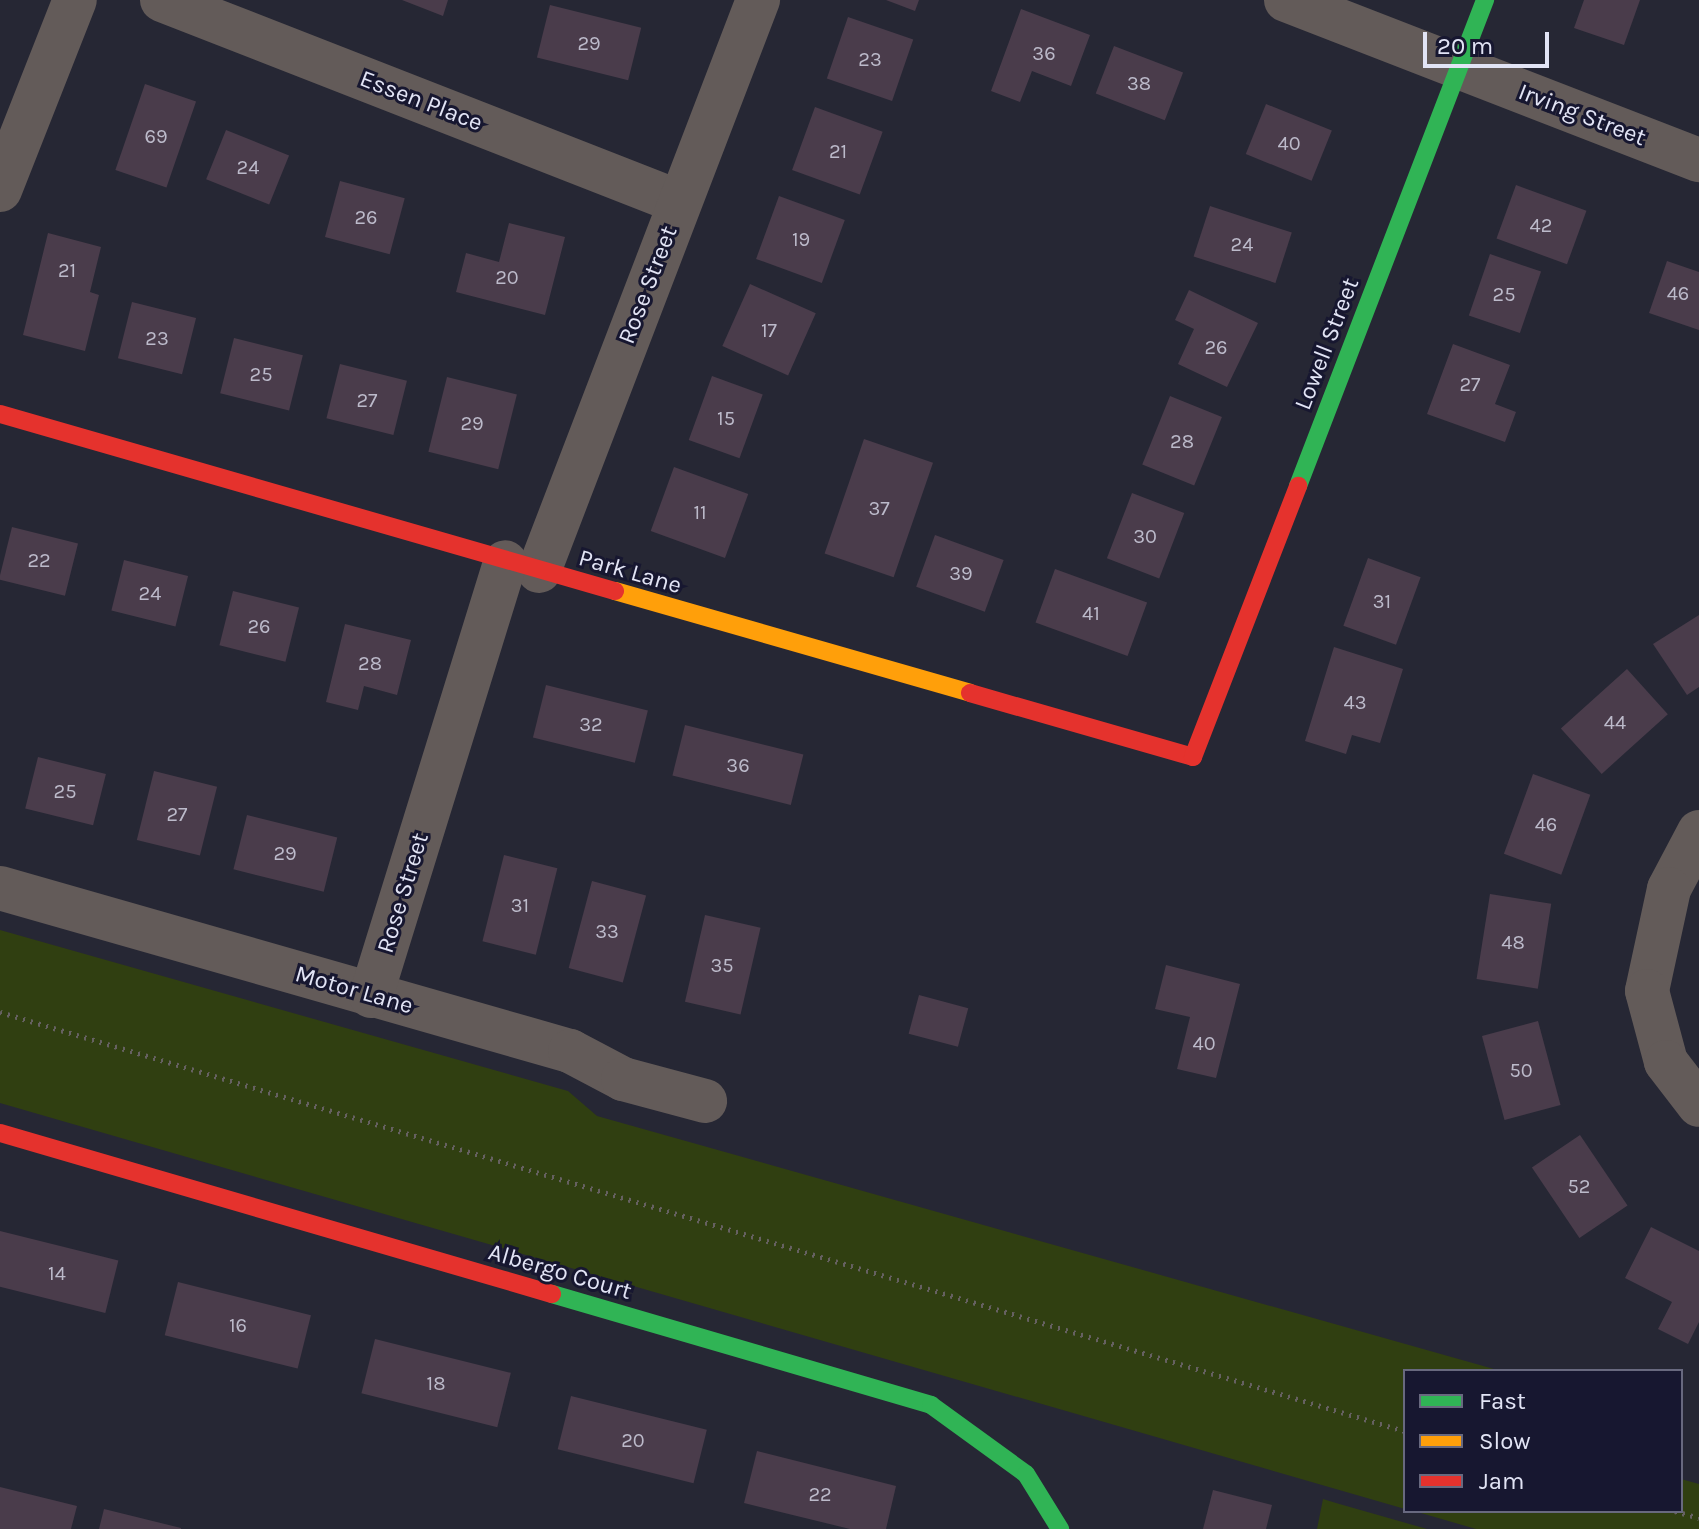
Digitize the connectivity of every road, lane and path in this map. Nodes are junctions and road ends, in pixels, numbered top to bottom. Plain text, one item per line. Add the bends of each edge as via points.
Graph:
1 (75, 0) edge
2 (162, 0) edge
3 (758, 0) edge
4 (1286, 0) edge
5 (1485, 0) edge
6 (1459, 67) junction
7 (1699, 160) edge
8 (0, 190) edge
9 (679, 202) junction
10 (0, 414) edge
11 (522, 566) junction
12 (1213, 705) joint
13 (1699, 832) edge
14 (0, 888) edge
15 (371, 996) junction
16 (0, 1012) edge
17 (705, 1101) dead end
18 (1699, 1105) edge
19 (0, 1133) edge
20 (1403, 1430) edge
21 (1060, 1529) edge

1 - 8 street
2 - 9 street, Essen Place
3 - 9 street, Rose Street
4 - 6 street, Irving Street
5 - 6 street, Lowell Street
6 - 7 street, Irving Street
6 - 12 street, Lowell Street
9 - 11 street, Rose Street
10 - 11 street, Park Lane
11 - 12 street, Park Lane via 1193,757
11 - 15 street, Rose Street
13 - 18 street via 1669,889 1653,941 1647,991 1666,1062
14 - 15 street, Motor Lane
15 - 17 street, Motor Lane via 570,1051 623,1079
16 - 20 path
19 - 21 street, Albergo Court via 931,1405 1026,1474

